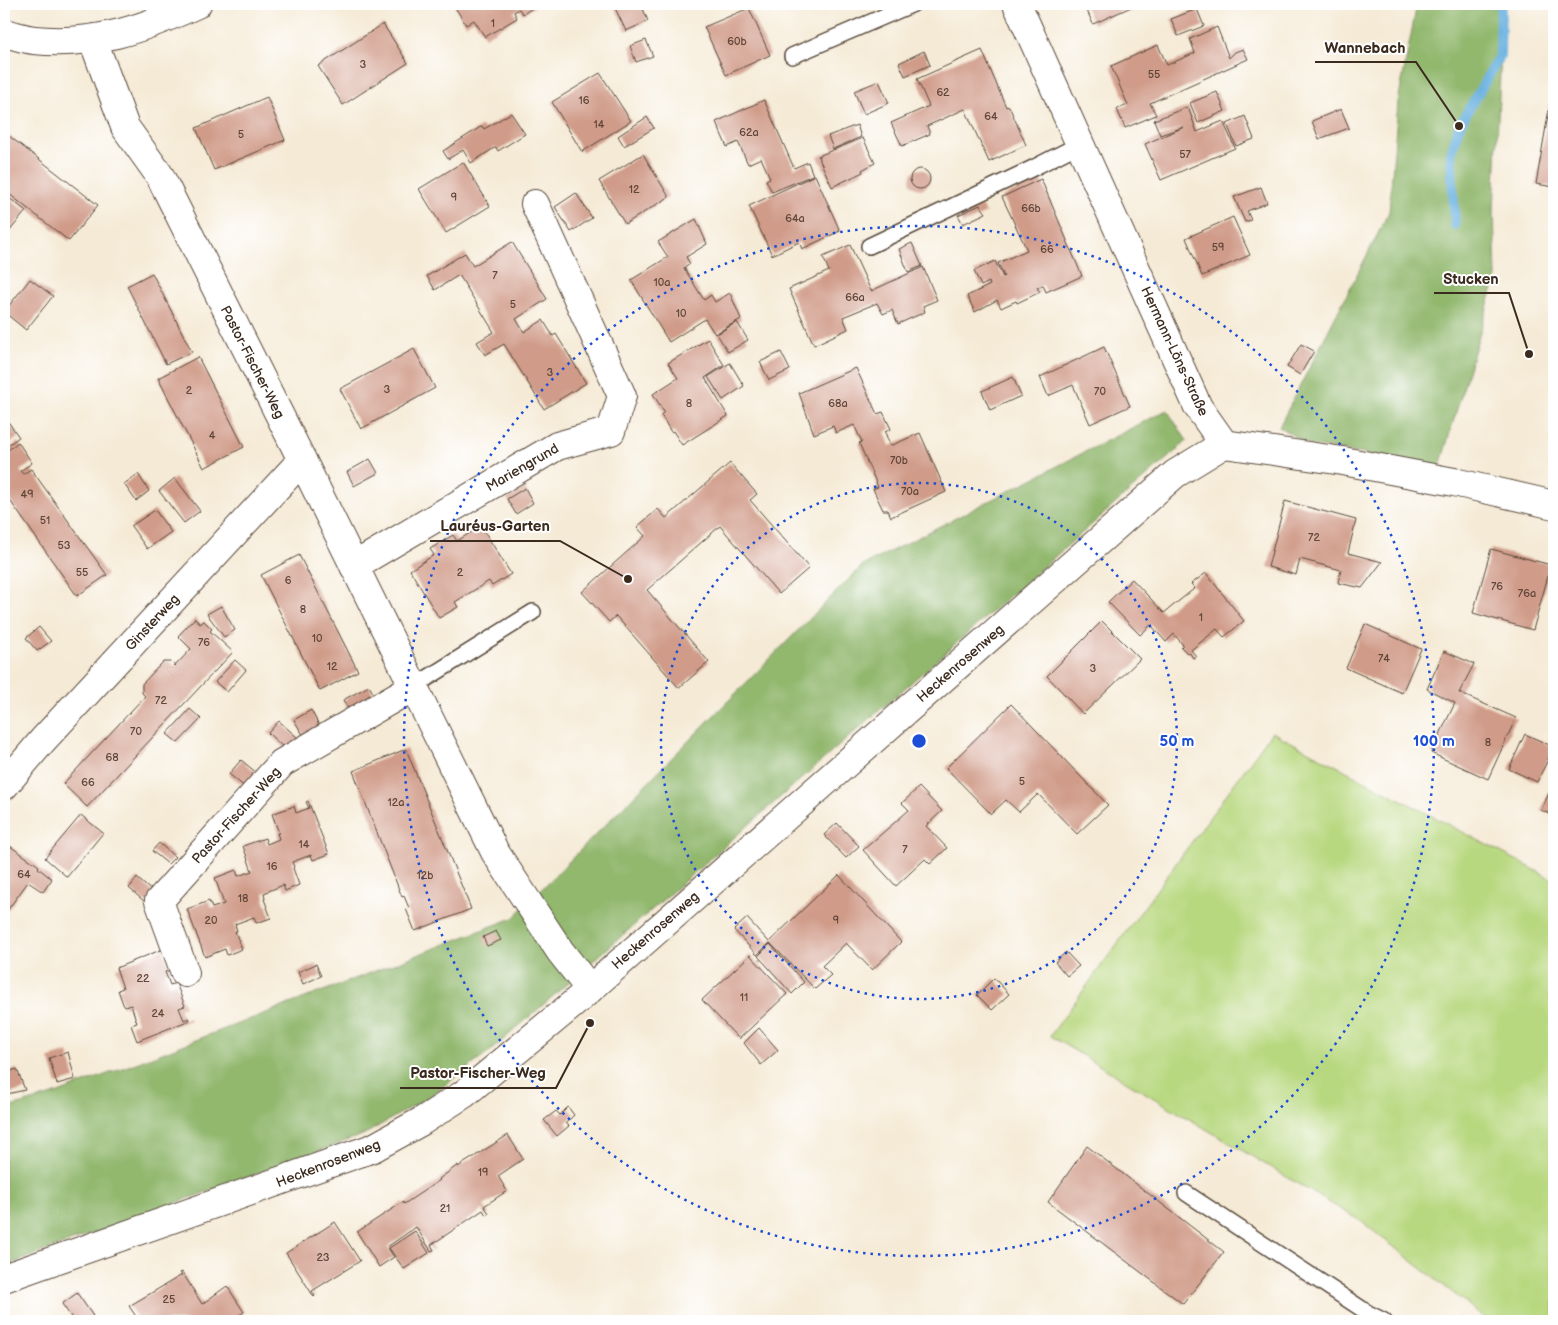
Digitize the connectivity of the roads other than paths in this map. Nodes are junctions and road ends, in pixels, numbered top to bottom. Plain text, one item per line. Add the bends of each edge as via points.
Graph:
1 (197, 4) edge
2 (912, 4) edge
3 (1017, 4) edge
4 (4, 33) edge
5 (93, 40) junction
6 (792, 56) dead end
7 (1080, 144) junction
8 (535, 204) dead end
9 (869, 246) dead end
10 (1224, 444) junction
11 (302, 460) junction
12 (1554, 505) edge
13 (354, 566) junction
14 (533, 612) dead end
15 (413, 687) junction
16 (4, 786) edge
17 (185, 973) dead end
18 (589, 988) junction
19 (1186, 1193) dead end
20 (4, 1278) edge
21 (1384, 1321) edge

1 - 5 street via 135,29
2 - 6 lane
3 - 7 street, Hermann-Löns-Straße
4 - 5 street via 32,40
5 - 11 street, Pastor-Fischer-Weg via 125,126 160,176
7 - 9 lane
7 - 10 street, Hermann-Löns-Straße via 1198,407
8 - 13 street, Mariengrund via 622,396 612,431 557,446
10 - 12 street via 1454,482
10 - 18 street, Heckenrosenweg via 1175,474
11 - 13 street, Pastor-Fischer-Weg
11 - 16 street, Ginsterweg via 49,732
13 - 15 street, Pastor-Fischer-Weg
14 - 15 lane
15 - 17 street, Pastor-Fischer-Weg via 282,763 159,901
15 - 18 street, Pastor-Fischer-Weg via 495,852 560,952
18 - 20 street, Heckenrosenweg via 464,1094 372,1148
19 - 21 lane via 1368,1314

